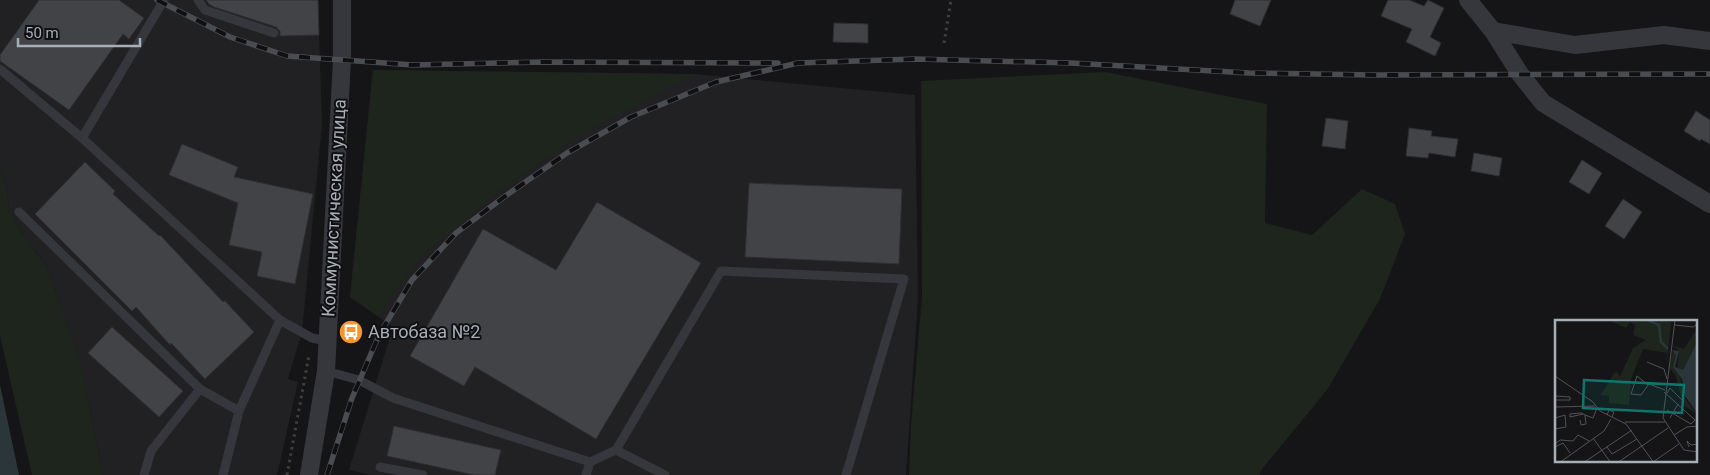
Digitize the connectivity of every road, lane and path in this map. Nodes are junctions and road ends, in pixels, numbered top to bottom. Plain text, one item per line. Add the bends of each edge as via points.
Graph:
1 (164, 0) edge
2 (198, 0) edge
3 (342, 0) edge
4 (951, 0) edge
5 (1468, 0) edge
6 (1493, 31) junction
7 (274, 33) dead end
8 (1710, 41) edge
9 (944, 43) dead end
10 (0, 69) edge
11 (82, 138) junction
12 (1710, 204) edge
13 (19, 212) dead end
14 (280, 320) junction
15 (327, 341) junction
16 (326, 371) junction
17 (304, 381) dead end
18 (200, 390) junction
19 (239, 411) junction
20 (616, 450) junction
21 (590, 462) junction
22 (380, 467) dead end
23 (144, 475) edge
24 (223, 475) edge
25 (287, 475) edge
26 (309, 475) edge
27 (423, 475) edge
28 (586, 475) edge
29 (665, 475) edge
30 (846, 475) edge

1 - 11 lane
2 - 7 lane via 205,10
3 - 15 street, Коммунистическая улица via 342,59
4 - 9 path
5 - 6 street
6 - 8 street via 1575,45 1664,35
6 - 12 street via 1543,104
10 - 11 lane
11 - 14 lane
13 - 18 lane
14 - 15 lane via 312,338
14 - 19 lane
15 - 16 street, Коммунистическая улица
16 - 21 lane via 359,380 392,398
16 - 26 street, Коммунистическая улица
17 - 25 path
18 - 19 lane
18 - 23 lane via 151,451
19 - 24 lane
20 - 21 lane
20 - 29 lane
20 - 30 lane via 721,271 904,280
21 - 28 lane
22 - 27 lane

